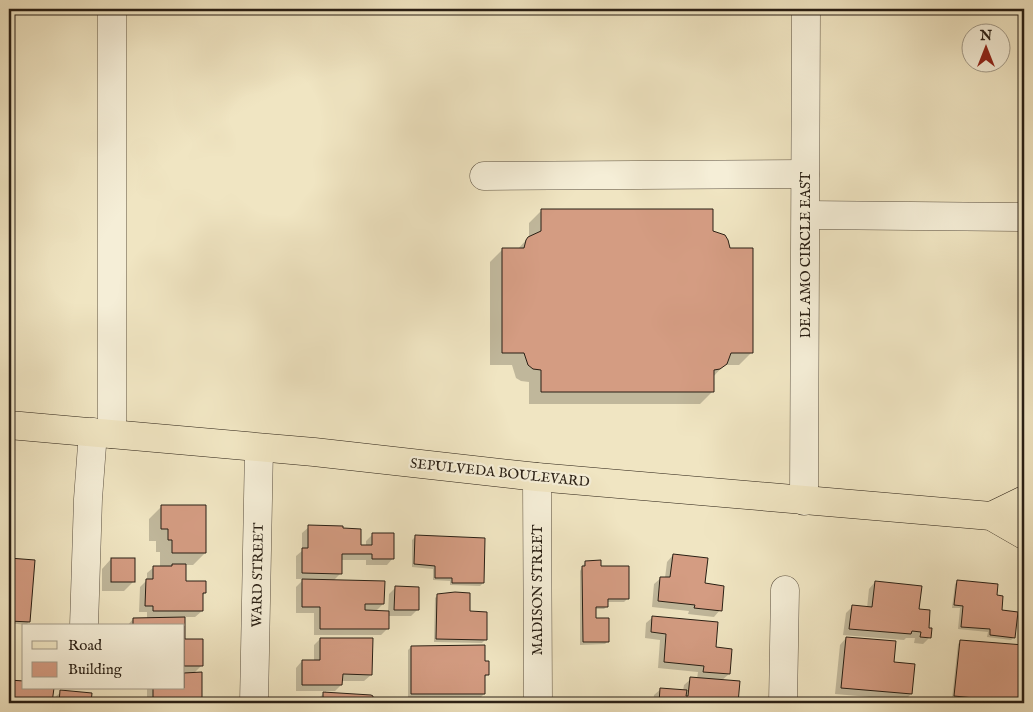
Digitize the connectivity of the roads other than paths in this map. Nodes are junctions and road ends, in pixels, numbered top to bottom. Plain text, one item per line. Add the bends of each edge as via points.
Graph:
1 (112, 9) edge
2 (806, 9) edge
3 (806, 174) junction
4 (484, 176) dead end
5 (806, 215) junction
6 (1024, 217) edge
7 (9, 425) edge
8 (102, 433) junction
9 (259, 448) junction
10 (537, 477) junction
11 (1024, 500) edge
12 (804, 501) junction
13 (991, 516) junction
14 (1024, 535) edge
15 (786, 590) dead end
16 (84, 624) edge
17 (254, 703) edge
18 (538, 703) edge
19 (783, 703) edge

1 - 8 street
2 - 3 street, DEL AMO CIRCLE EAST
3 - 4 street
3 - 5 street, DEL AMO CIRCLE EAST
5 - 6 street
5 - 12 street, DEL AMO CIRCLE EAST
7 - 8 main road, SEPULVEDA BOULEVARD
8 - 9 main road, SEPULVEDA BOULEVARD
8 - 16 street via 88,499
9 - 10 main road, SEPULVEDA BOULEVARD
9 - 17 street, WARD STREET
10 - 12 main road, SEPULVEDA BOULEVARD
10 - 18 street, MADISON STREET
11 - 13 main road
12 - 13 main road, SEPULVEDA BOULEVARD
13 - 14 main road, SEPULVEDA BOULEVARD
15 - 19 street

